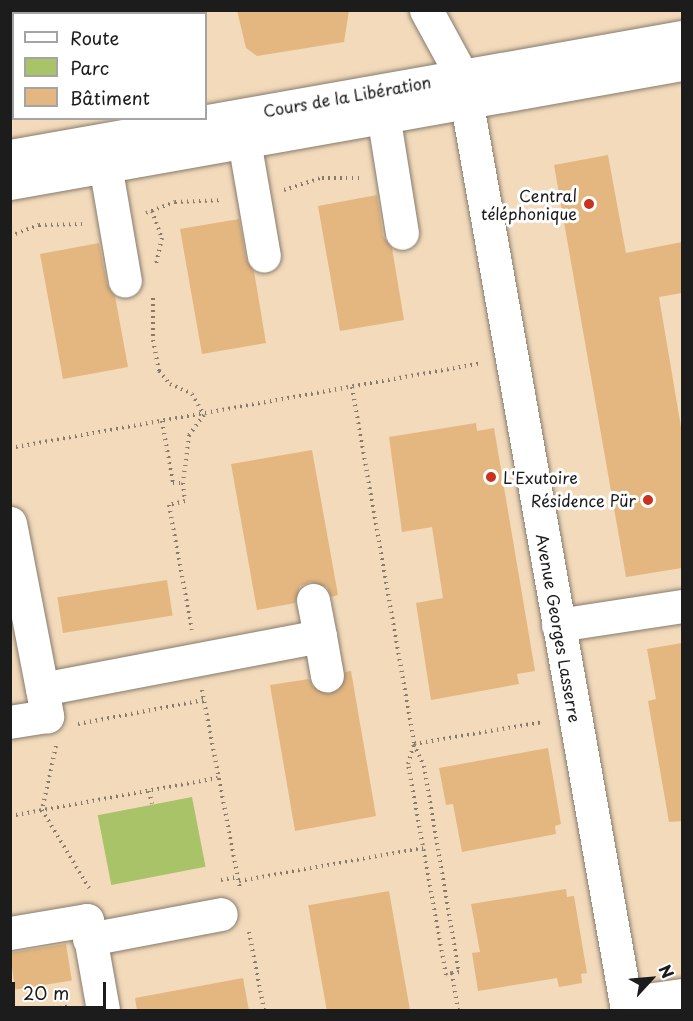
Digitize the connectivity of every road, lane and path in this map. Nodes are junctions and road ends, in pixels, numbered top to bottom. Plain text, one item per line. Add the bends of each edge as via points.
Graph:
1 (426, 10) edge
2 (682, 37) edge
3 (682, 64) edge
4 (465, 89) junction
5 (386, 133) dead end
6 (10, 156) edge
7 (247, 158) dead end
8 (391, 174) junction
9 (108, 182) dead end
10 (10, 183) edge
11 (254, 196) junction
12 (152, 211) junction
13 (114, 220) junction
14 (402, 233) dead end
15 (10, 236) edge
16 (264, 256) dead end
17 (144, 280) junction
18 (513, 358) junction
19 (352, 387) junction
20 (204, 415) junction
21 (162, 421) junction
22 (10, 448) edge
23 (183, 483) junction
24 (10, 522) edge
25 (313, 600) dead end
26 (682, 606) edge
27 (558, 625) junction
28 (320, 636) junction
29 (197, 659) junction
30 (327, 675) dead end
31 (42, 689) junction
32 (204, 700) junction
33 (574, 717) junction
34 (10, 722) edge
35 (71, 725) dead end
36 (57, 738) dead end
37 (414, 744) junction
38 (218, 778) junction
39 (149, 791) junction
40 (152, 804) dead end
41 (42, 810) junction
42 (10, 816) edge
43 (423, 848) junction
44 (238, 879) junction
45 (215, 881) dead end
46 (93, 895) dead end
47 (236, 910) junction
48 (10, 933) edge
49 (89, 939) junction
50 (452, 974) junction
51 (682, 995) edge
52 (626, 1007) edge
53 (103, 1011) edge
54 (264, 1011) edge
55 (458, 1011) edge

1 - 4 main road, Avenue Georges Lasserre
2 - 4 main road, Cours de la Libération
3 - 4 main road, Cours de la Libération
4 - 6 main road, Cours de la Libération
4 - 10 main road, Cours de la Libération
4 - 18 main road, Avenue Georges Lasserre
5 - 8 main road
7 - 11 main road
8 - 11 path via 322,178
8 - 14 main road
9 - 13 main road
11 - 12 path via 175,202
11 - 16 main road
12 - 13 path
12 - 17 path via 162,238
13 - 15 path via 39,225
13 - 17 main road
17 - 20 path via 159,371 170,384 192,394
18 - 19 path
18 - 27 main road, Avenue Georges Lasserre
19 - 20 path
19 - 37 path
20 - 21 path
20 - 23 path via 189,435
21 - 22 path
21 - 23 path via 173,483
23 - 29 path via 185,501 169,505
24 - 31 main road
25 - 28 main road
26 - 27 main road
27 - 33 main road, Avenue Georges Lasserre
28 - 29 main road
28 - 30 main road
29 - 31 main road
29 - 32 path
31 - 34 main road via 47,716
32 - 35 path
32 - 38 path
33 - 37 path
33 - 52 main road, Avenue Georges Lasserre
36 - 41 path
37 - 43 path via 408,764
37 - 50 path via 424,766 459,972
38 - 39 path
38 - 44 path
39 - 40 path
39 - 41 path
41 - 42 path
41 - 46 path
43 - 44 path
43 - 50 path via 446,975
44 - 45 path
44 - 47 path
47 - 49 main road
47 - 54 path
48 - 49 main road via 87,920
49 - 53 main road
50 - 55 path
51 - 52 main road

